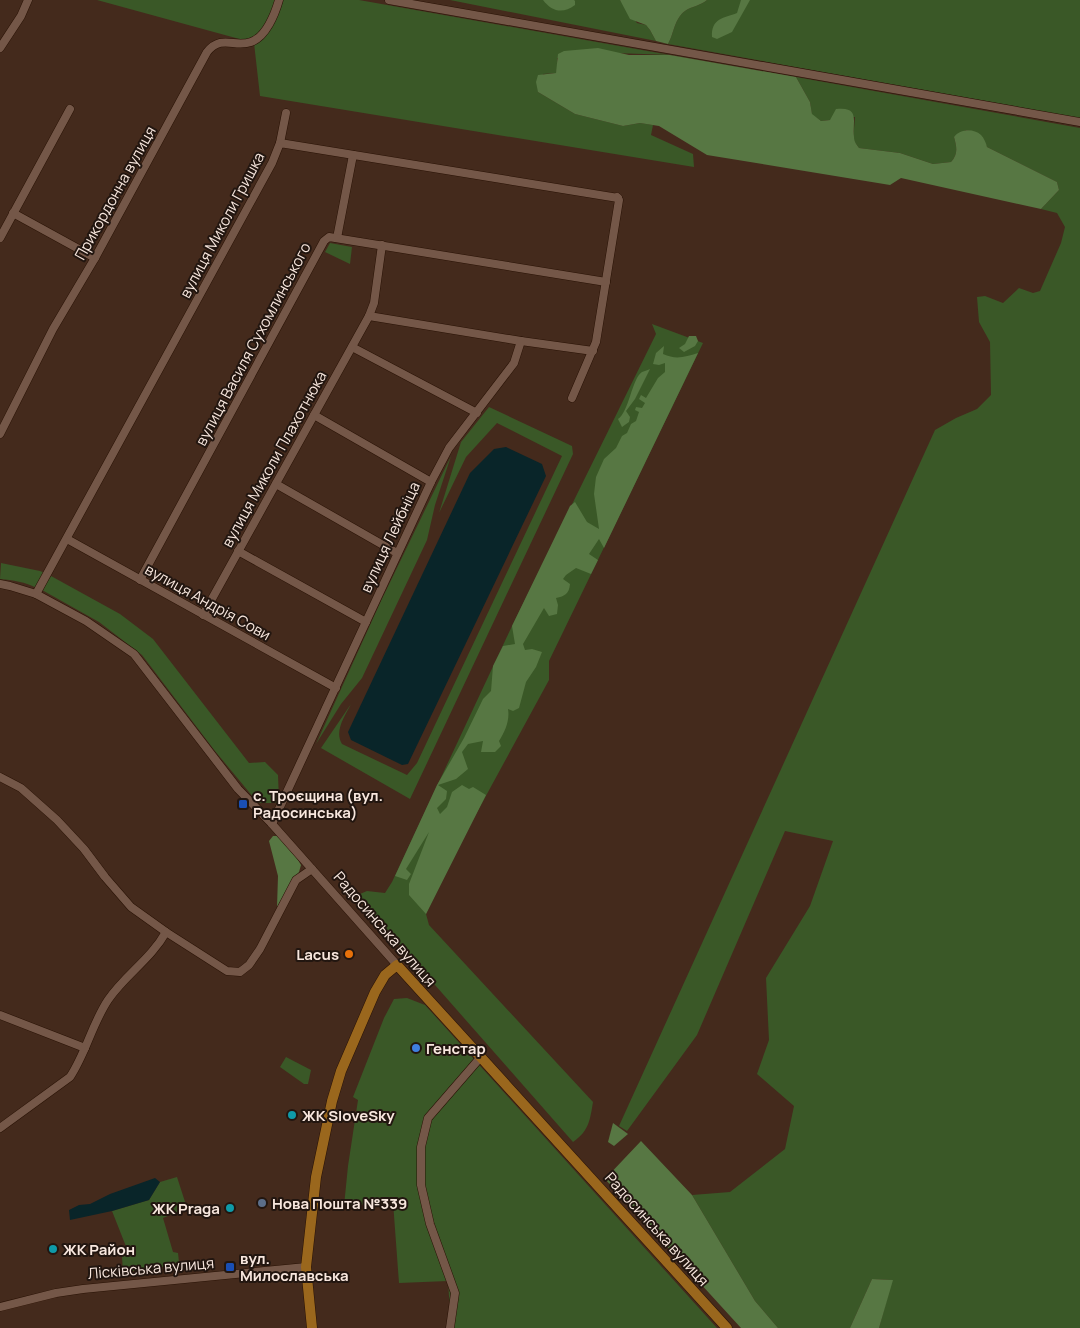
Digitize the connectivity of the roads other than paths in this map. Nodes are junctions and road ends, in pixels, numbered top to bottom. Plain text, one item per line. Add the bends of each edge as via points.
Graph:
1 (28, 0) edge
2 (279, 0) edge
3 (389, 0) edge
4 (0, 48) edge
5 (70, 109) dead end
6 (286, 113) dead end
7 (1080, 122) edge
8 (280, 143) junction
9 (353, 155) junction
10 (13, 213) junction
11 (0, 238) edge
12 (337, 238) junction
13 (382, 245) junction
14 (95, 258) junction
15 (606, 282) junction
16 (369, 316) junction
17 (521, 341) junction
18 (352, 347) junction
19 (593, 351) junction
20 (572, 398) dead end
21 (477, 414) junction
22 (314, 415) junction
23 (0, 434) edge
24 (432, 482) junction
25 (276, 484) junction
26 (67, 539) junction
27 (238, 551) junction
28 (397, 553) junction
29 (140, 580) junction
30 (0, 584) edge
31 (36, 594) junction
32 (203, 615) junction
33 (366, 622) junction
34 (336, 688) junction
35 (0, 777) edge
36 (272, 824) junction
37 (312, 869) junction
38 (166, 932) junction
39 (397, 965) junction
40 (0, 1015) edge
41 (85, 1048) junction
42 (480, 1058) junction
43 (0, 1128) edge
44 (306, 1267) junction
45 (0, 1307) edge
46 (312, 1328) edge
47 (450, 1328) edge
48 (726, 1328) edge

1 - 4 street
2 - 14 street, Прикордонна вулиця via 272,19 252,42 225,42 207,52
3 - 7 street
5 - 10 street
6 - 8 street
8 - 9 street, вулиця Миколи Гришка
8 - 26 street, вулиця Миколи Гришка
9 - 12 street
9 - 15 street, вулиця Миколи Гришка via 617,198
10 - 11 street
10 - 14 street
12 - 13 street
12 - 29 street, вулиця Василя Сухомлинського via 329,237 324,241
13 - 15 street
13 - 16 street, вулиця Миколи Плахотнюка via 374,303
14 - 23 street, Прикордонна вулиця via 53,329
15 - 19 street
16 - 17 street
16 - 18 street, вулиця Миколи Плахотнюка
17 - 19 street
17 - 21 street, вулиця Лейбніца via 514,363
18 - 21 street
18 - 22 street, вулиця Миколи Плахотнюка
19 - 20 street
21 - 24 street, вулиця Лейбніца via 449,448
22 - 24 street
22 - 25 street, вулиця Миколи Плахотнюка
24 - 28 street, вулиця Лейбніца
25 - 27 street, вулиця Миколи Плахотнюка
25 - 28 street
26 - 29 street, вулиця Андрія Сови
26 - 31 street, вулиця Миколи Гришка
27 - 32 street, вулиця Миколи Плахотнюка
27 - 33 street
28 - 33 street, вулиця Лейбніца
29 - 32 street, вулиця Андрія Сови
30 - 31 street, Радосинська вулиця
31 - 36 street, Радосинська вулиця via 86,621 134,654 238,789
32 - 34 street, вулиця Андрія Сови
33 - 34 street, вулиця Лейбніца
34 - 36 street, вулиця Лейбніца
35 - 38 street via 39,802 84,849 131,907
36 - 37 street, Радосинська вулиця
37 - 38 street via 296,880 260,949 240,972 227,971
37 - 39 street, Радосинська вулиця
38 - 41 street via 154,951 109,999
39 - 42 main road, Радосинська вулиця
39 - 44 main road via 375,992 341,1071 316,1177
40 - 41 street
41 - 43 street via 70,1077
42 - 47 street via 428,1118 421,1148 421,1185 430,1224 456,1293
42 - 48 main road, Радосинська вулиця
44 - 45 street, Лісківська вулиця via 83,1288
44 - 46 main road

